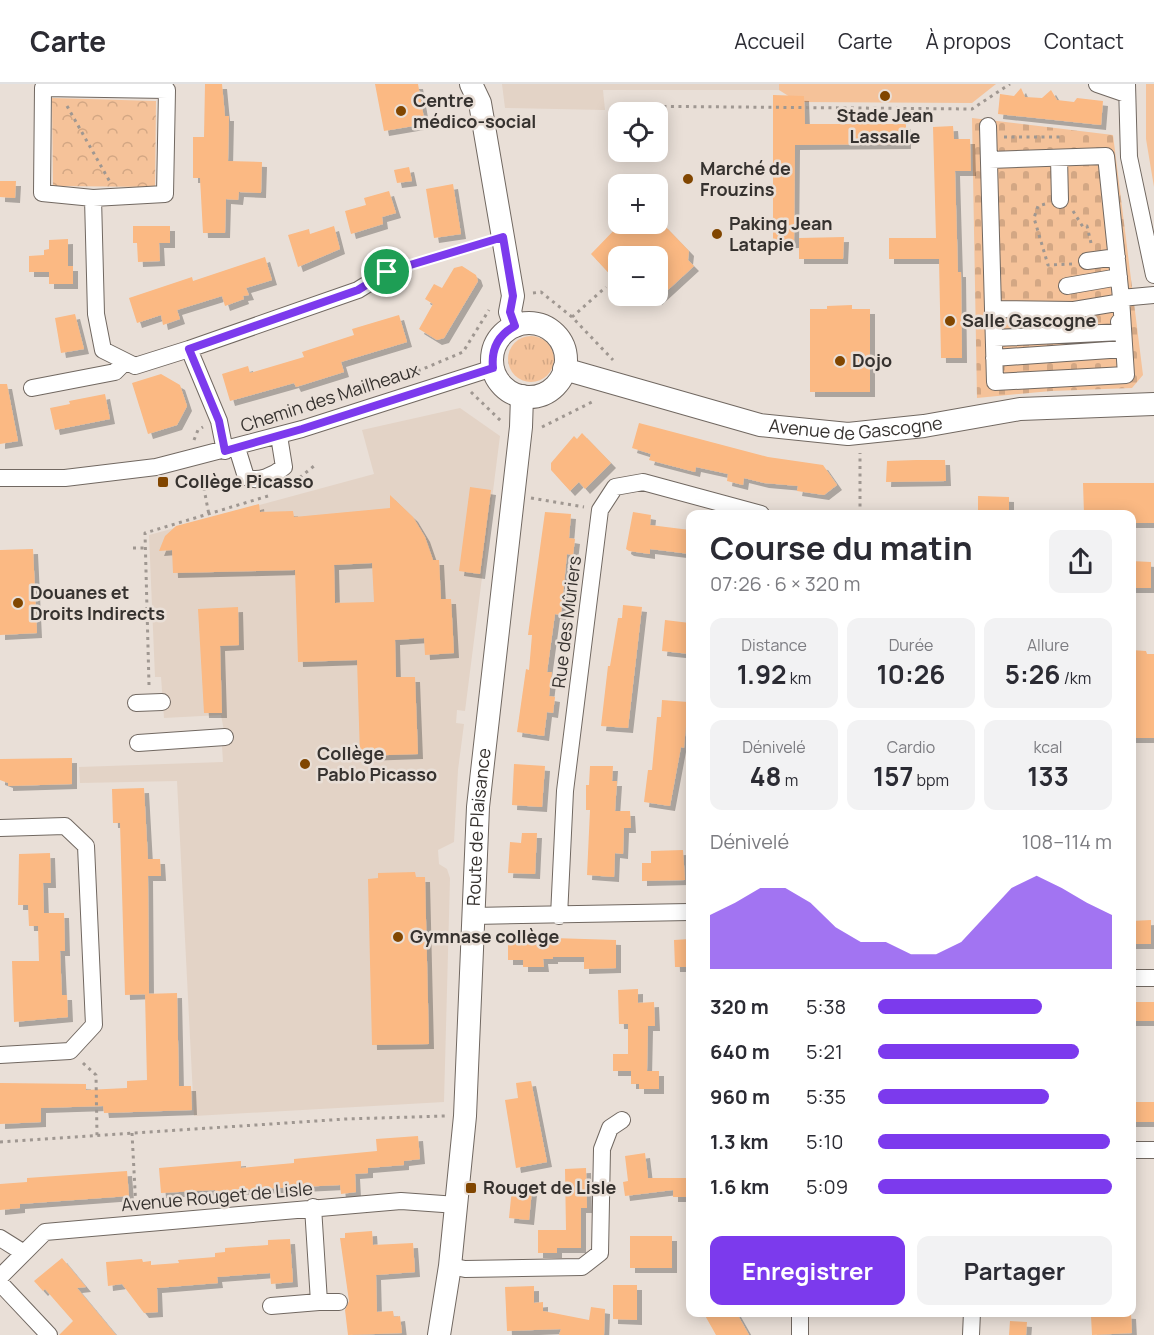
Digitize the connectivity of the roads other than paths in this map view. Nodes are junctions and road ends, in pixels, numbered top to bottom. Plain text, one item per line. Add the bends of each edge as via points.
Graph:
1 (471, 84) edge
2 (1099, 84) edge
3 (1127, 89) edge
4 (988, 126) dead end
5 (1059, 158) junction
6 (988, 160) junction
7 (93, 198) junction
8 (1060, 200) road end
9 (1117, 257) junction
10 (1091, 260) road end
11 (387, 272) road end
12 (1154, 274) edge
13 (1119, 277) junction
14 (1067, 286) dead end
15 (1154, 295) edge
16 (1120, 304) junction
17 (993, 309) junction
18 (523, 325) junction
19 (1123, 332) junction
20 (994, 338) junction
21 (189, 349) junction
22 (1124, 349) junction
23 (994, 358) junction
24 (125, 362) junction
25 (493, 368) junction
26 (564, 369) junction
27 (32, 388) dead end
28 (532, 395) junction
29 (1154, 404) edge
30 (279, 436) junction
31 (231, 449) junction
32 (0, 478) edge
33 (746, 510) edge
34 (225, 737) dead end
35 (138, 743) dead end
36 (0, 828) edge
37 (686, 912) edge
38 (559, 915) junction
39 (473, 916) junction
40 (1136, 978) edge
41 (1154, 978) edge
42 (0, 1055) edge
43 (622, 1120) dead end
44 (1136, 1150) edge
45 (1154, 1150) edge
46 (457, 1205) junction
47 (313, 1207) junction
48 (0, 1238) edge
49 (24, 1253) junction
50 (450, 1266) junction
51 (0, 1277) edge
52 (0, 1282) edge
53 (319, 1302) junction
54 (339, 1302) dead end
55 (271, 1306) dead end
56 (800, 1317) edge
57 (972, 1317) edge
58 (49, 1335) edge
59 (439, 1335) edge
60 (800, 1335) edge
61 (971, 1335) edge

1 - 18 main road via 480,103 511,297
2 - 3 street
3 - 12 street via 1129,156
4 - 6 street
5 - 6 street
5 - 8 street
5 - 9 street via 1106,156
6 - 17 street
7 - 7 street via 42,193 43,88 167,90 165,195
7 - 24 street via 96,314 103,350
9 - 10 street
9 - 13 street
11 - 21 street via 358,290
13 - 14 street
13 - 16 street
15 - 16 street
16 - 17 street via 1074,310
16 - 19 street
17 - 20 street
18 - 25 main road via 502,334 494,346
18 - 26 main road via 543,326 557,337 564,352
19 - 20 street
19 - 22 street
20 - 23 street
21 - 24 street via 135,366
21 - 31 street
22 - 23 street
22 - 23 street via 1126,375 995,382
24 - 27 street via 115,372
25 - 28 main road via 506,389
25 - 30 street, Chemin des Mailheaux
26 - 28 main road via 554,387
26 - 29 main road, Avenue de Gascogne via 760,425 848,434 924,426 1020,409
28 - 39 main road, Route de Plaisance via 520,427 478,807
30 - 31 street, Chemin des Mailheaux
30 - 31 street via 284,467 277,474 252,480 246,477
31 - 32 street, Chemin des Mailheaux via 156,467 85,477
33 - 38 street, Rue des Mûriers via 643,482 615,487 600,510 565,791
34 - 35 street
36 - 42 street via 65,826 86,846 94,1025 70,1051
37 - 38 street
38 - 39 street
39 - 46 main road, Route de Plaisance via 465,1116
40 - 41 street
43 - 50 street via 610,1128 602,1149 600,1253 582,1267
44 - 45 street
46 - 47 street, Avenue Rouget de Lisle via 401,1201
46 - 50 main road, Route de Plaisance
47 - 49 street, Avenue Rouget de Lisle via 45,1232
47 - 53 street
48 - 49 street
49 - 51 street, Avenue Rouget de Lisle
50 - 59 main road, Route de Plaisance
52 - 58 street
53 - 54 street
53 - 55 street
56 - 60 street
57 - 61 street

